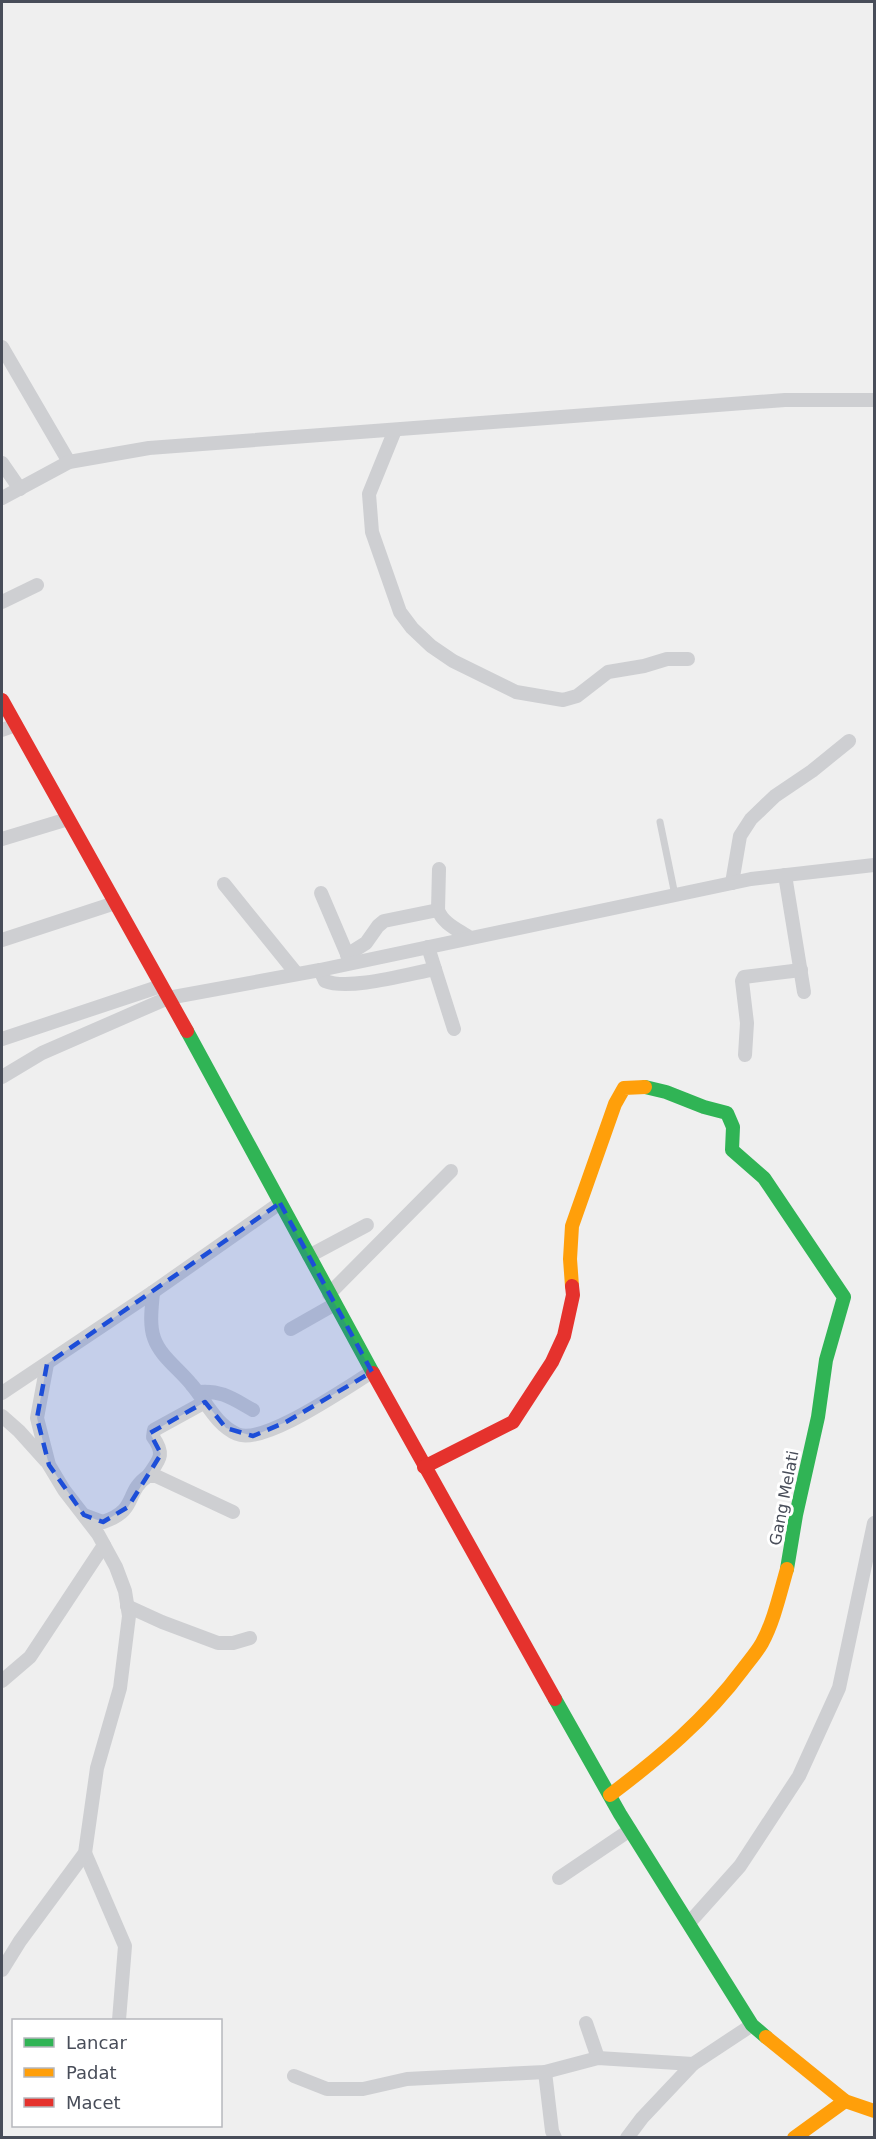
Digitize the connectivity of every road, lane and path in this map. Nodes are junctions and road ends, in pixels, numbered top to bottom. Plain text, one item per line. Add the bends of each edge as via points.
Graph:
1 (2, 347) edge
2 (874, 400) edge
3 (395, 430) junction
4 (69, 462) junction
5 (2, 464) edge
6 (20, 489) junction
7 (2, 498) edge
8 (37, 585) dead end
9 (2, 602) edge
10 (688, 659) dead end
11 (2, 700) edge
12 (16, 725) junction
13 (2, 730) edge
14 (849, 741) dead end
15 (68, 819) junction
16 (660, 822) dead end
17 (2, 839) edge
18 (874, 865) edge
19 (439, 869) dead end
20 (785, 875) junction
21 (732, 883) junction
22 (224, 884) dead end
23 (321, 893) dead end
24 (675, 895) junction
25 (115, 903) junction
26 (438, 910) junction
27 (470, 938) junction
28 (2, 940) edge
29 (428, 947) junction
30 (349, 959) junction
31 (435, 969) junction
32 (320, 970) junction
33 (801, 970) junction
34 (296, 974) junction
35 (161, 986) junction
36 (804, 992) dead end
37 (168, 998) junction
38 (454, 1029) dead end
39 (2, 1039) edge
40 (745, 1055) dead end
41 (2, 1077) edge
42 (451, 1171) dead end
43 (280, 1203) junction
44 (368, 1225) dead end
45 (309, 1256) junction
46 (153, 1292) junction
47 (332, 1299) junction
48 (291, 1329) dead end
49 (47, 1364) junction
50 (372, 1372) junction
51 (2, 1394) edge
52 (202, 1397) junction
53 (253, 1410) dead end
54 (2, 1416) edge
55 (49, 1465) junction
56 (424, 1467) junction
57 (147, 1476) junction
58 (233, 1512) dead end
59 (84, 1515) junction
60 (874, 1523) edge
61 (104, 1545) junction
62 (128, 1606) junction
63 (250, 1638) dead end
64 (2, 1681) edge
65 (610, 1795) junction
66 (630, 1830) junction
67 (85, 1853) junction
68 (559, 1878) dead end
69 (689, 1923) junction
70 (2, 1970) edge
71 (119, 2019) edge
72 (586, 2023) dead end
73 (752, 2025) junction
74 (598, 2058) junction
75 (693, 2064) junction
76 (546, 2072) junction
77 (294, 2076) dead end
78 (846, 2101) junction
79 (874, 2111) edge
80 (555, 2138) edge
81 (627, 2138) edge
82 (794, 2138) edge

1 - 4 street
2 - 3 street via 785,400
3 - 4 street via 149,448
3 - 10 street via 369,494 372,532 400,612 431,646 516,692 563,700 577,696 608,672 668,659
4 - 6 street
5 - 6 street
6 - 7 street
8 - 9 street
11 - 12 street
12 - 13 street
12 - 15 street
14 - 21 street via 775,795 751,819 740,836
15 - 17 street
15 - 25 street
16 - 24 lane
18 - 20 street
19 - 26 street
20 - 21 street
20 - 33 street
21 - 24 street
22 - 34 street
23 - 30 street
24 - 27 street
25 - 28 street
25 - 35 street
26 - 27 street via 444,920
26 - 30 street via 384,921
27 - 29 street
29 - 30 street
29 - 31 street
30 - 32 street
31 - 32 street via 339,985 325,981
31 - 38 street
32 - 34 street
33 - 36 street
33 - 40 street via 744,977
34 - 37 street
35 - 37 street
35 - 39 street
37 - 41 street via 42,1053
37 - 43 street
42 - 47 street
43 - 45 street
43 - 46 street
44 - 45 street
45 - 47 street
46 - 49 street
46 - 52 street via 154,1338
47 - 48 street
47 - 50 street
49 - 51 street
49 - 55 street via 38,1418
50 - 52 street via 286,1422 253,1436 239,1436 226,1428
50 - 56 street
52 - 53 street via 213,1391
52 - 57 street via 154,1430 161,1454
54 - 55 street
55 - 59 street
56 - 65 street
56 - 65 street, Gang Melati via 513,1422 552,1362 564,1336 573,1295 573,1226 624,1088 659,1088 727,1113 733,1127 732,1150 754,1167 844,1297 826,1360 789,1562 762,1643 715,1703 666,1752
57 - 58 street via 156,1476
57 - 59 street via 121,1514 103,1522
59 - 61 street
60 - 69 street via 839,1688 799,1776 740,1866
61 - 62 street via 116,1567
61 - 64 street via 30,1656
62 - 63 street via 218,1643
62 - 67 street via 120,1688 96,1768
65 - 66 street
66 - 68 street
66 - 69 street
67 - 70 street
67 - 71 street via 125,1946
69 - 73 street
72 - 74 street
73 - 75 street
73 - 78 street
74 - 75 street
74 - 76 street
75 - 81 street
76 - 77 street via 407,2079 363,2089 327,2090
76 - 80 street
78 - 79 street
78 - 82 street

